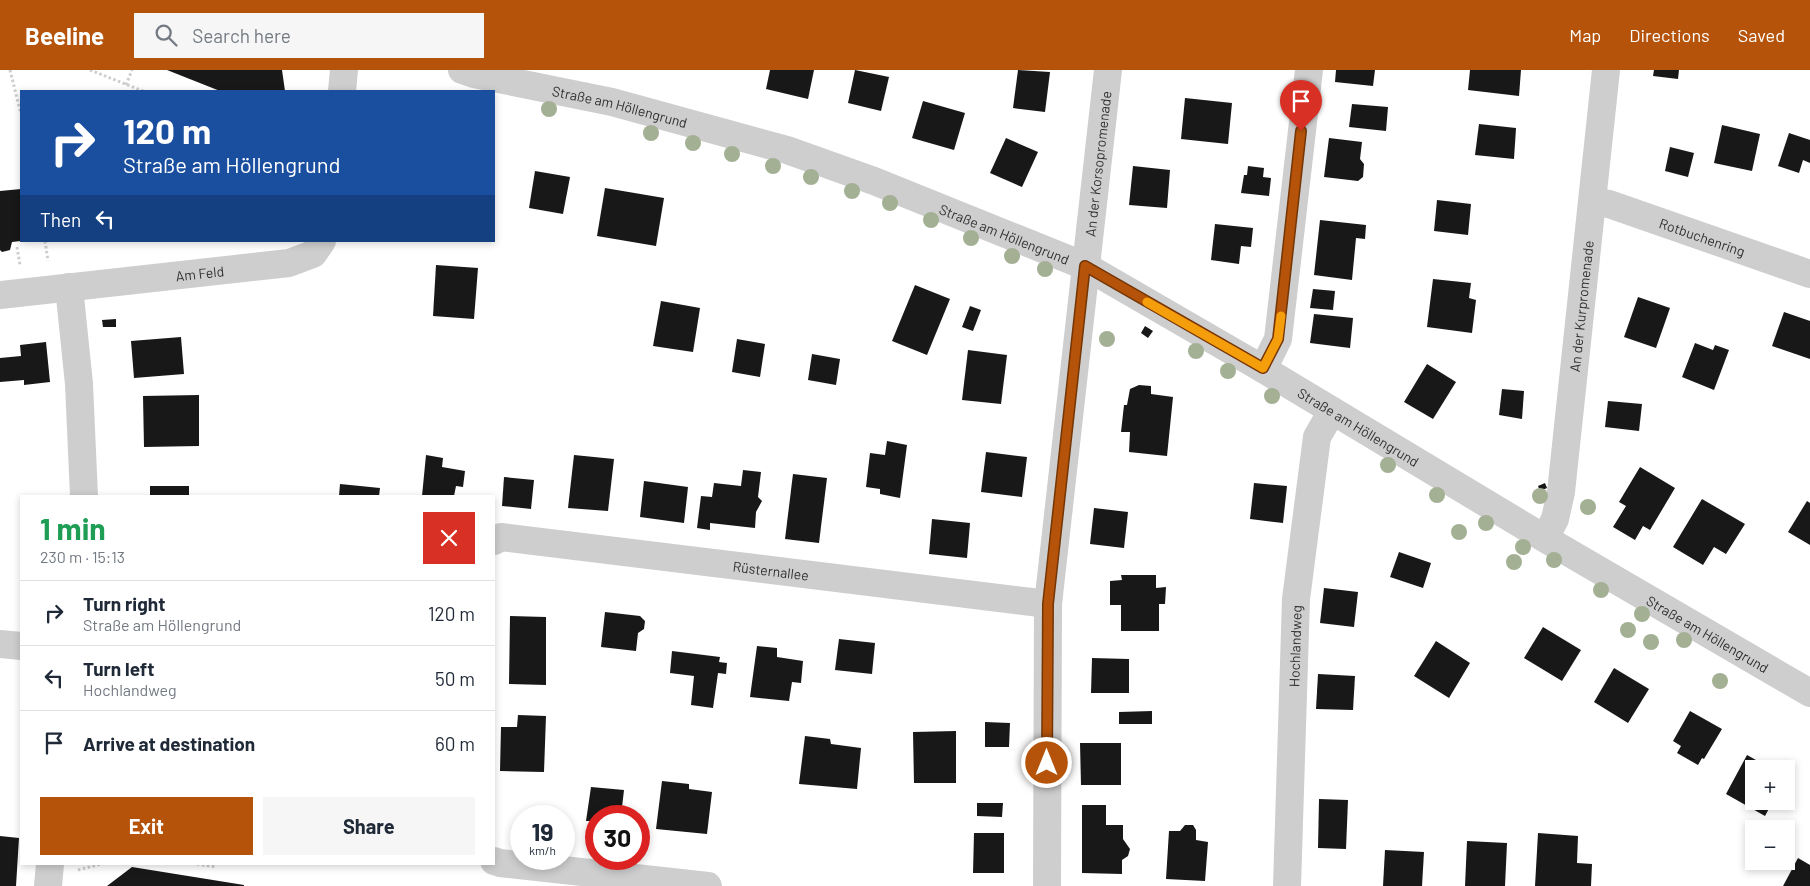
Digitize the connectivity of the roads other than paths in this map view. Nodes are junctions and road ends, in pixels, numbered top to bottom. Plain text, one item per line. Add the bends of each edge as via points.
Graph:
1 (344, 70) edge
2 (1108, 70) edge
3 (1308, 70) edge
4 (1606, 70) edge
5 (470, 71) edge
6 (342, 90) edge
7 (1593, 202) junction
8 (321, 242) edge
9 (1085, 266) junction
10 (1810, 274) edge
11 (69, 287) junction
12 (0, 295) edge
13 (1263, 368) junction
14 (1332, 410) junction
15 (84, 495) edge
16 (1545, 538) junction
17 (495, 540) edge
18 (1048, 604) junction
19 (0, 644) edge
20 (20, 646) edge
21 (1810, 693) edge
22 (495, 861) edge
23 (50, 865) edge
24 (48, 886) edge
25 (708, 886) edge
26 (1047, 886) edge
27 (1287, 886) edge

1 - 6 street
2 - 9 street, An der Korsopromenade
3 - 13 street via 1278,339
4 - 7 street, An der Kurpromenade
5 - 9 street, Straße am Höllengrund via 612,102 786,150 874,181
7 - 10 street, Rotbuchenring via 1609,204
7 - 16 street, An der Kurpromenade via 1561,492 1555,519
8 - 11 street, Am Feld via 314,254 289,263
9 - 13 street, Straße am Höllengrund
9 - 18 street, An der Korsopromenade
11 - 12 street, Am Feld
11 - 15 street
13 - 14 street, Straße am Höllengrund
14 - 16 street, Straße am Höllengrund
14 - 27 street, Hochlandweg via 1317,437 1296,599
16 - 21 street, Straße am Höllengrund
17 - 18 street, Rüsternallee via 502,537
18 - 26 street, An der Korsopromenade
19 - 20 street
22 - 25 street
23 - 24 street

